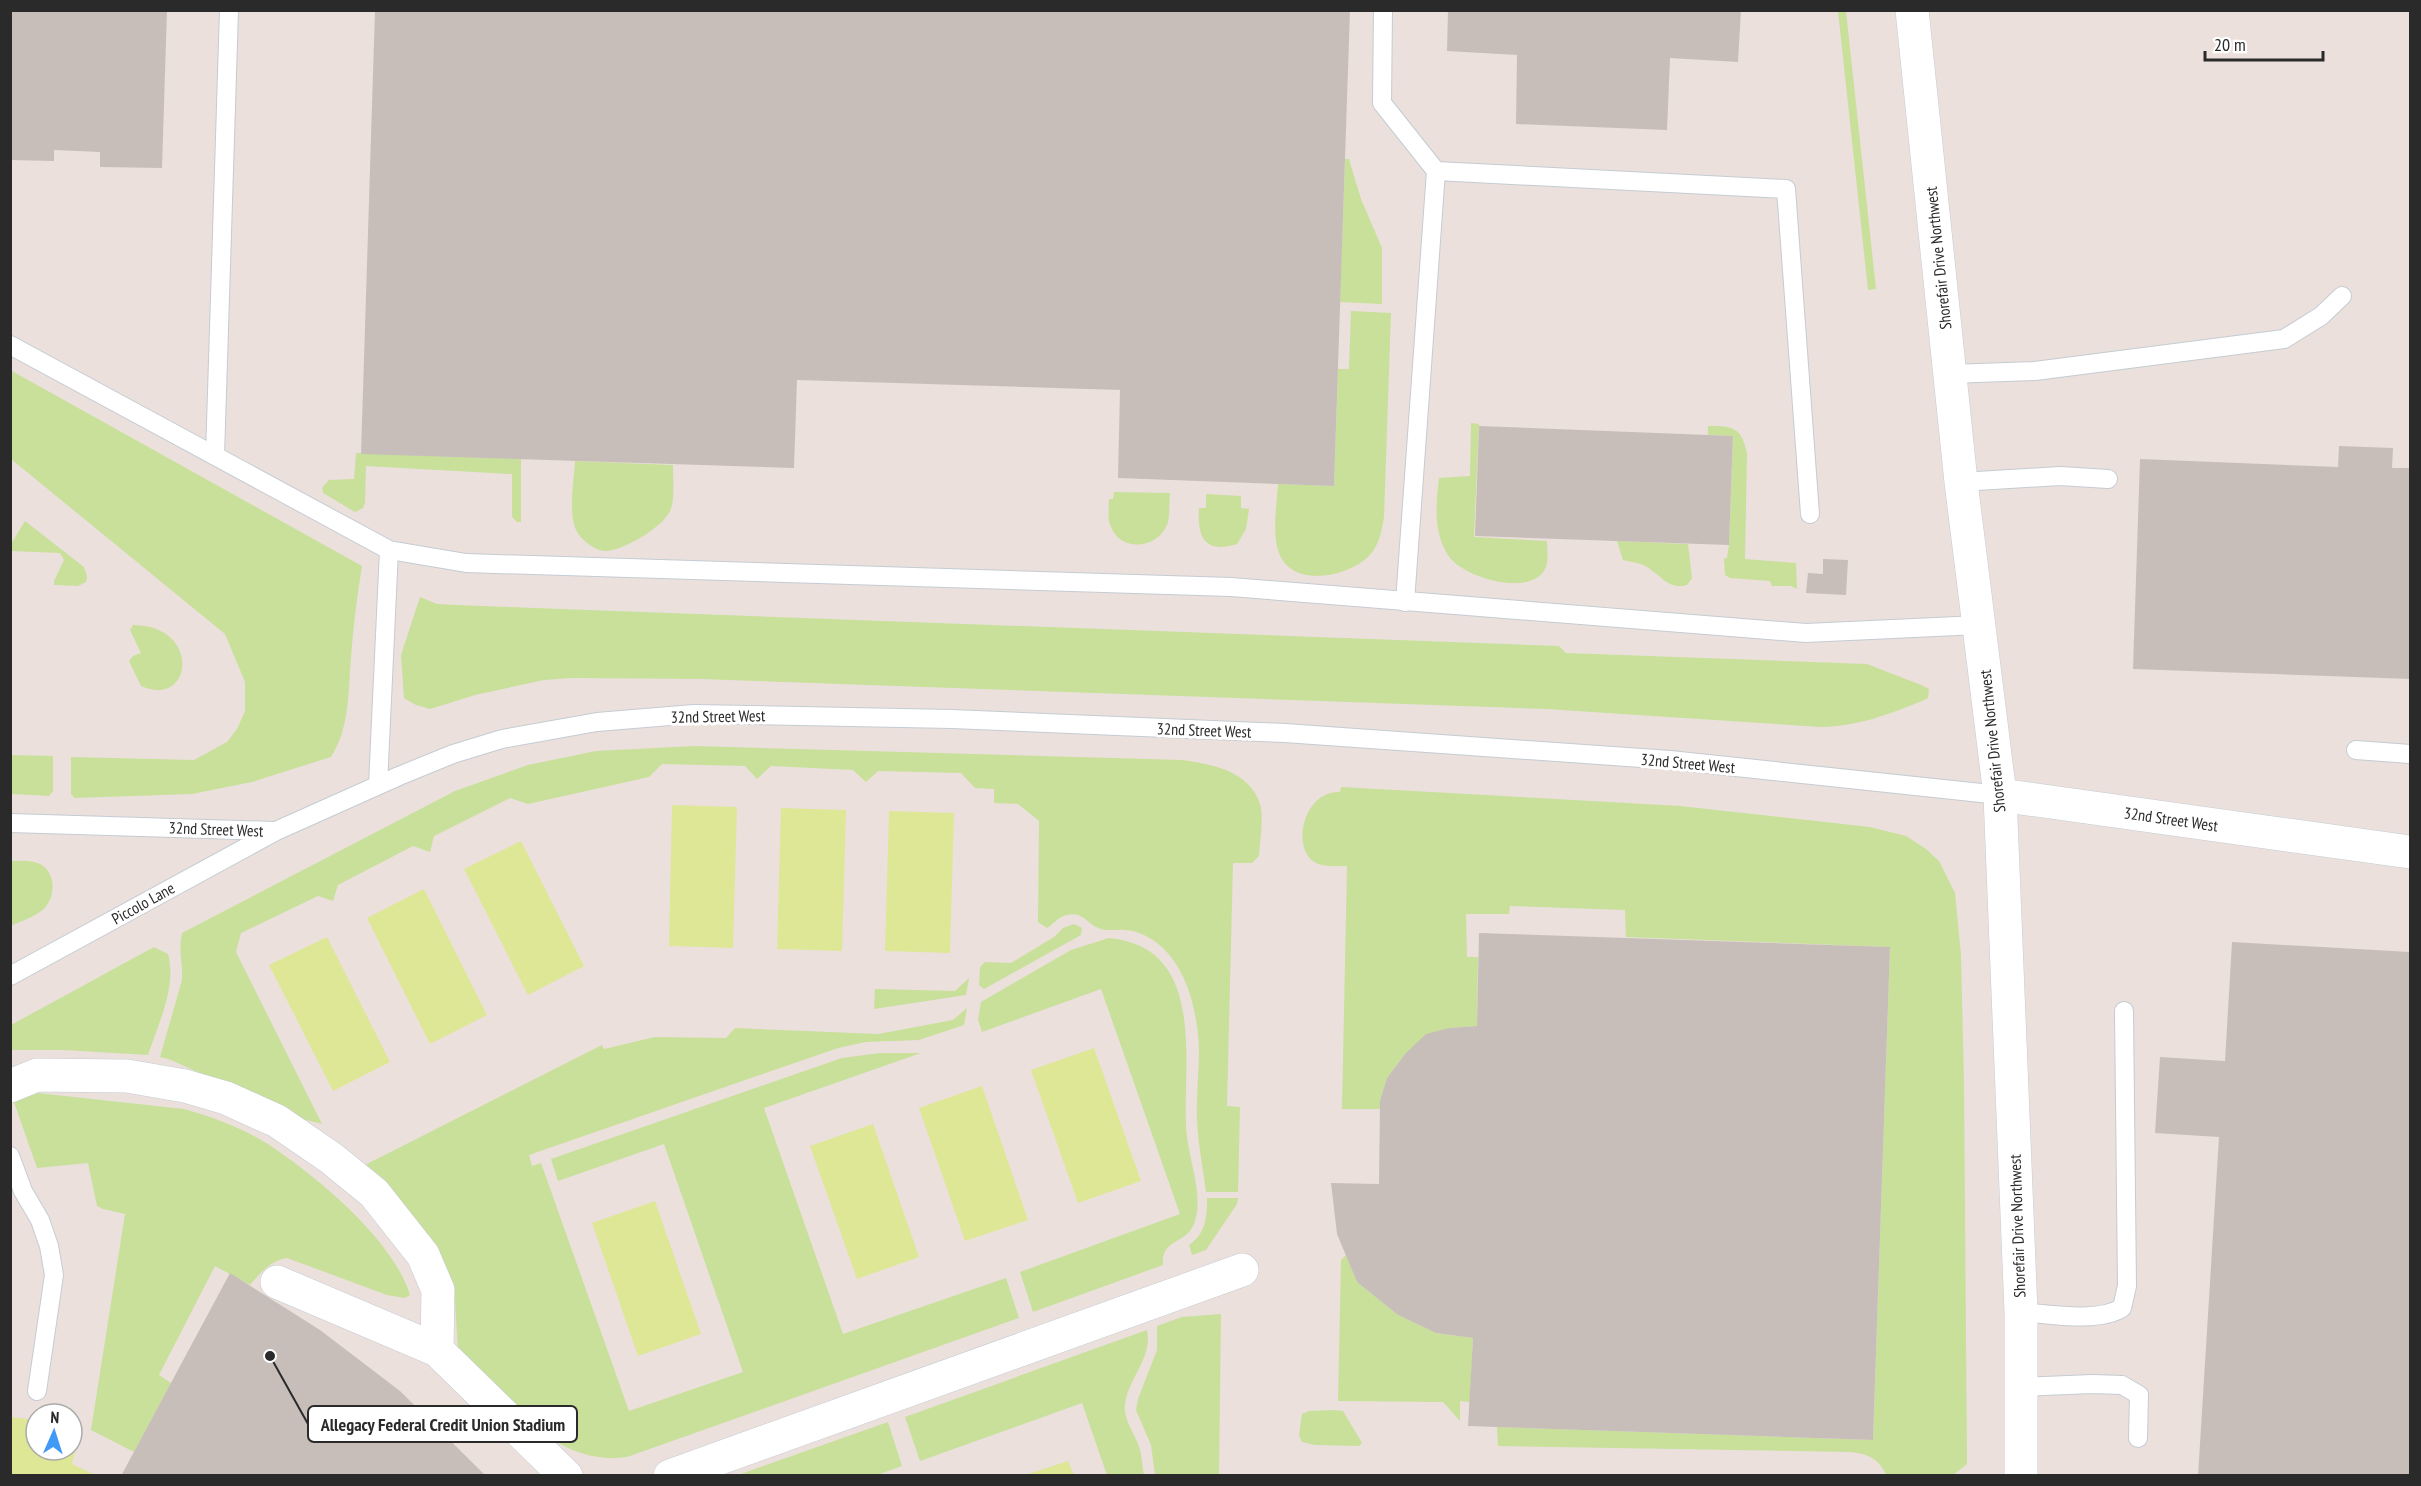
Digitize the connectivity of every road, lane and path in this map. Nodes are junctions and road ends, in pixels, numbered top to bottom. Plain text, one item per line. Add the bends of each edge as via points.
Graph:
1 (229, 10) edge
2 (1383, 10) edge
3 (1912, 10) edge
4 (1436, 171) junction
5 (2342, 296) dead end
6 (10, 345) edge
7 (1950, 374) junction
8 (214, 456) junction
9 (2108, 479) dead end
10 (1961, 482) junction
11 (1810, 514) dead end
12 (388, 550) junction
13 (1405, 602) junction
14 (1979, 625) junction
15 (2356, 750) dead end
16 (2410, 754) edge
17 (378, 785) junction
18 (2000, 795) junction
19 (10, 823) edge
20 (276, 831) junction
21 (2410, 852) edge
22 (10, 976) edge
23 (2124, 1011) dead end
24 (10, 1086) edge
25 (10, 1156) edge
26 (1242, 1270) dead end
27 (277, 1282) dead end
28 (2020, 1312) junction
29 (436, 1350) junction
30 (2021, 1386) junction
31 (37, 1392) dead end
32 (2138, 1438) dead end
33 (566, 1476) edge
34 (670, 1476) edge
35 (2021, 1476) edge

1 - 8 lane
2 - 4 lane via 1382,103
3 - 7 street, Shorefair Drive Northwest
4 - 11 lane via 1786,189
4 - 13 lane
5 - 7 lane via 2321,316 2284,339 2035,371
6 - 8 lane
7 - 10 street, Shorefair Drive Northwest
8 - 12 lane
9 - 10 lane via 2060,476
10 - 14 street, Shorefair Drive Northwest
12 - 13 lane via 466,563 1231,587
12 - 17 lane
13 - 14 lane via 1806,633
14 - 18 street, Shorefair Drive Northwest
15 - 16 lane
17 - 18 lane, 32nd Street West via 502,739 597,722 694,714 952,719 1285,733 1670,760
17 - 20 lane, 32nd Street West
18 - 21 street, 32nd Street West
18 - 28 street, Shorefair Drive Northwest
19 - 20 lane, 32nd Street West
20 - 22 lane, Piccolo Lane
23 - 28 lane via 2127,1286 2122,1308 2112,1314 2090,1316
24 - 29 street via 37,1075 127,1076 226,1098 277,1120 374,1193 423,1255 438,1290
25 - 31 lane via 23,1191 40,1220 54,1275
26 - 34 street
27 - 29 street
28 - 30 street, Shorefair Drive Northwest
29 - 33 street
30 - 32 lane via 2122,1385 2139,1395
30 - 35 street, Shorefair Drive Northwest

